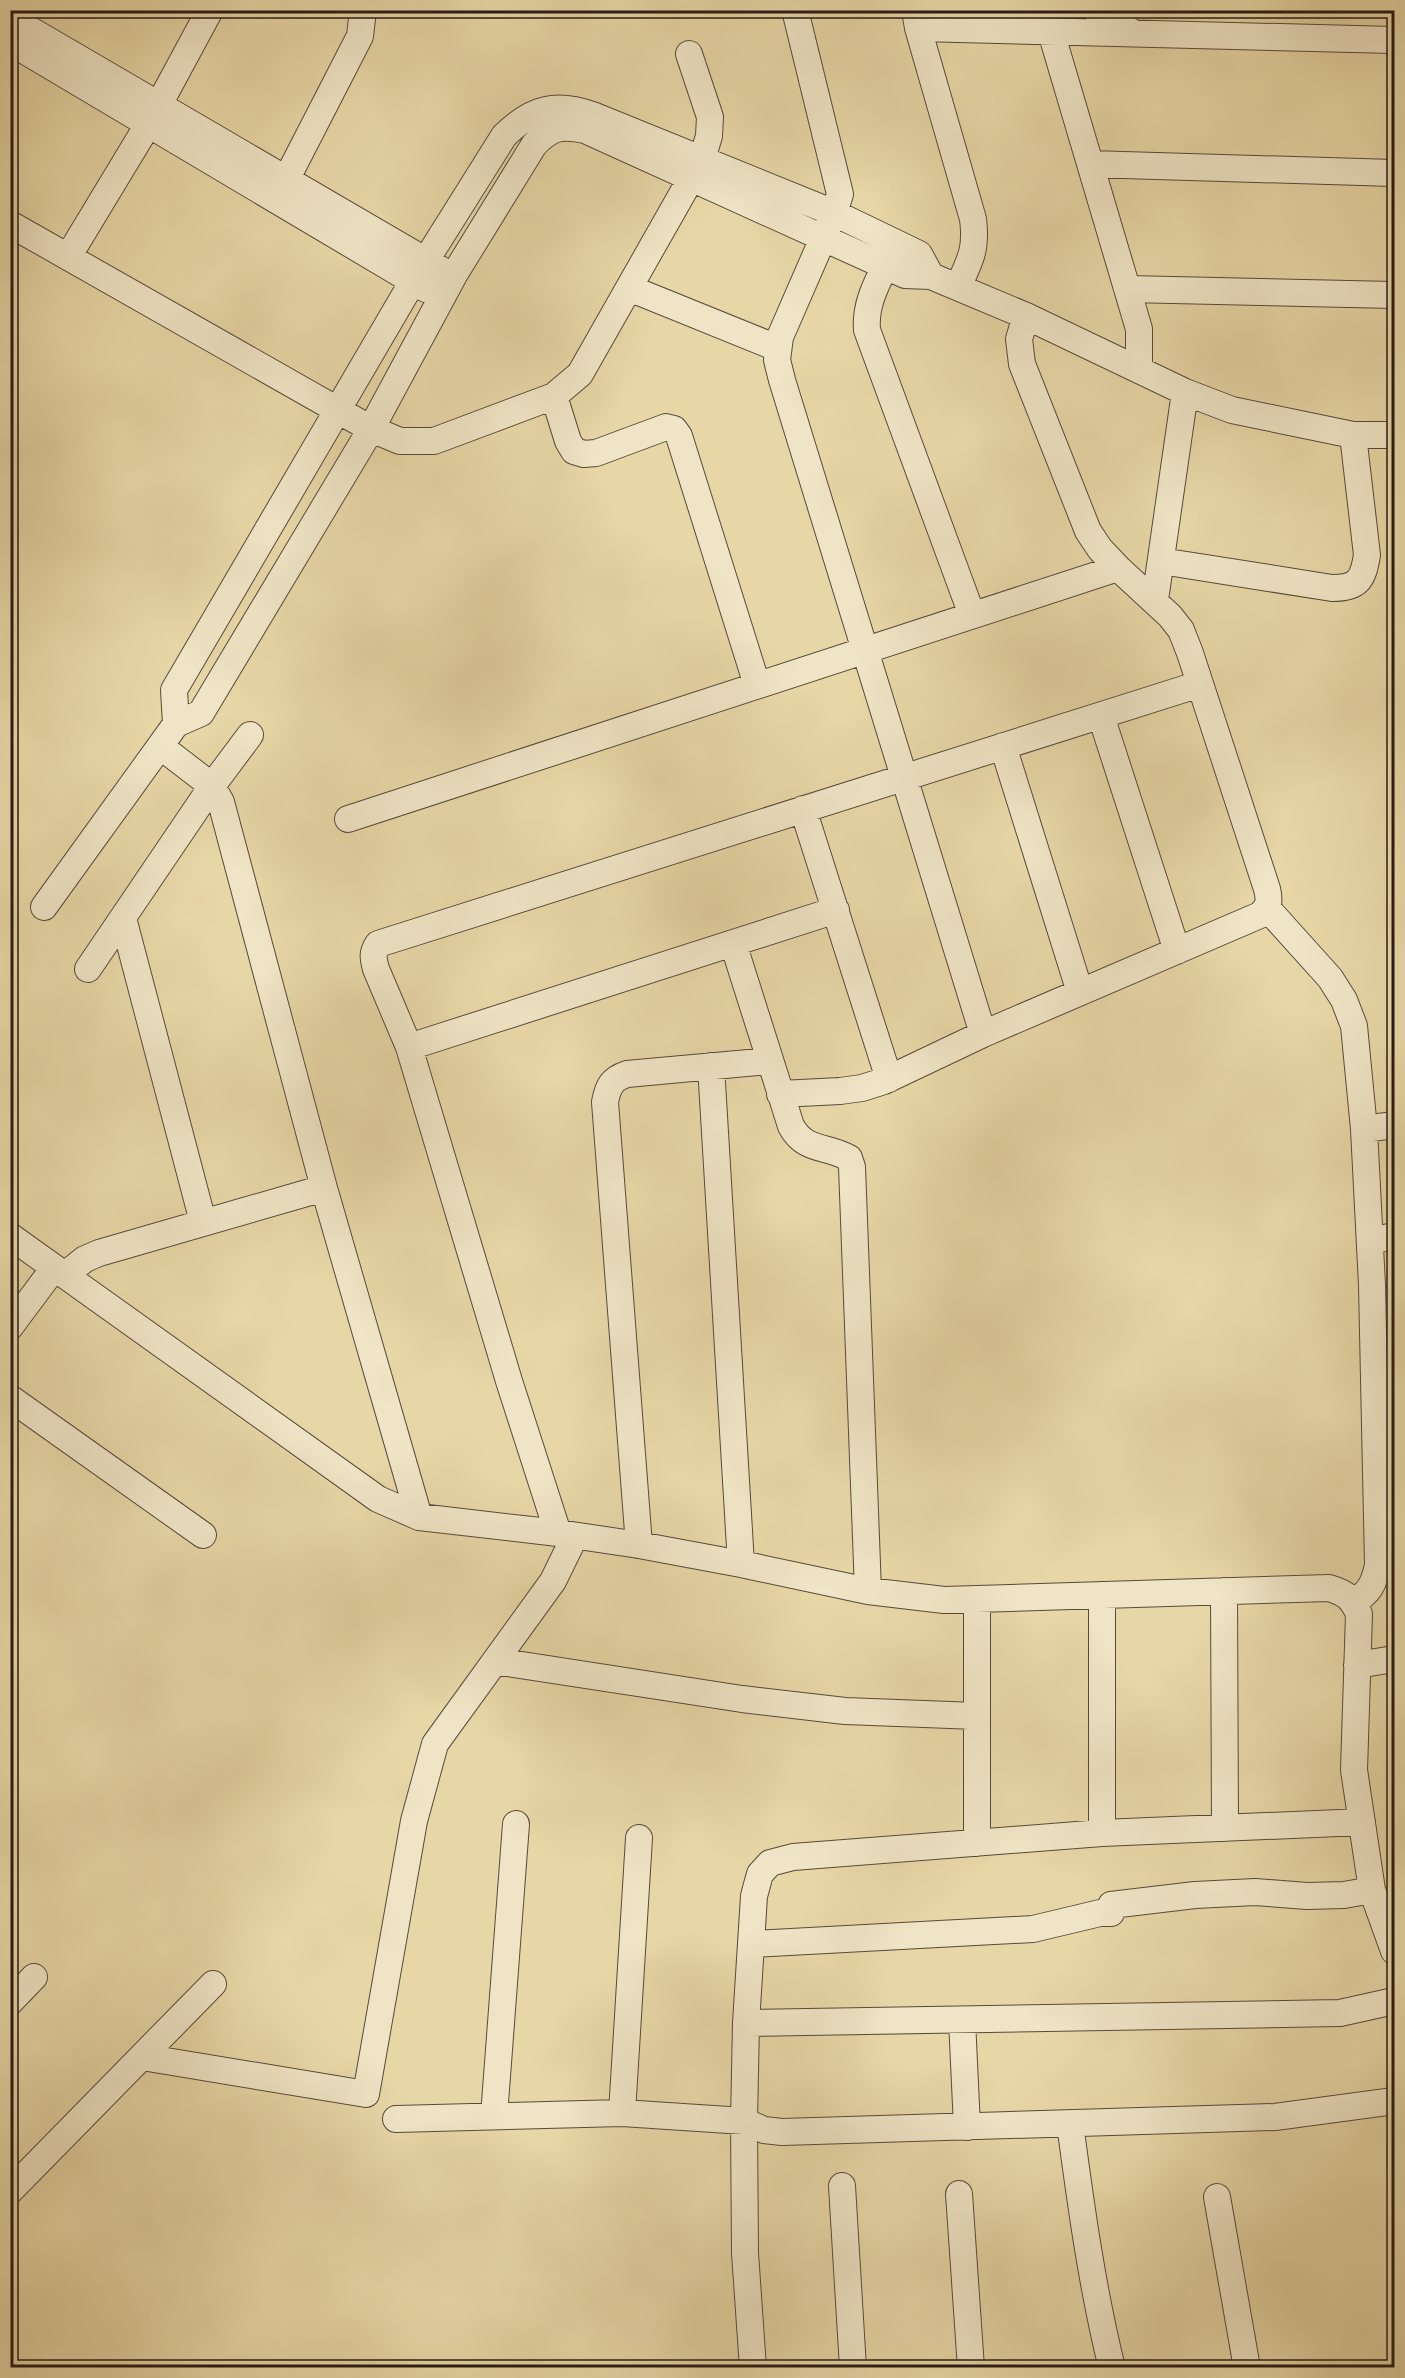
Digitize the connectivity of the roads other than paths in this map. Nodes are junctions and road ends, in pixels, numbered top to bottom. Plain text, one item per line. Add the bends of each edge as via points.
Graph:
1 (210, 10) edge
2 (363, 10) edge
3 (795, 10) edge
4 (1096, 10) edge
5 (10, 18) edge
6 (916, 19) edge
7 (1051, 32) junction
8 (1134, 34) junction
9 (1395, 40) edge
10 (10, 42) edge
11 (688, 54) dead end
12 (154, 114) junction
13 (556, 118) junction
14 (1090, 164) junction
15 (697, 169) junction
16 (1395, 173) edge
17 (286, 180) junction
18 (834, 213) junction
19 (10, 224) edge
20 (822, 238) junction
21 (68, 257) junction
22 (885, 266) junction
23 (419, 271) junction
24 (454, 275) junction
25 (931, 276) junction
26 (958, 287) junction
27 (629, 288) junction
28 (1128, 290) junction
29 (1395, 295) edge
30 (441, 298) junction
31 (1026, 316) junction
32 (777, 348) junction
33 (1139, 368) junction
34 (1185, 392) junction
35 (554, 396) junction
36 (338, 411) junction
37 (371, 429) junction
38 (1353, 435) junction
39 (1395, 435) edge
40 (1161, 561) junction
41 (1118, 568) junction
42 (1155, 600) junction
43 (972, 615) junction
44 (866, 650) junction
45 (1200, 684) junction
46 (757, 685) junction
47 (1101, 716) junction
48 (176, 724) junction
49 (250, 735) dead end
50 (160, 746) junction
51 (1002, 746) junction
52 (905, 777) junction
53 (212, 786) junction
54 (803, 809) junction
55 (348, 819) dead end
56 (44, 907) dead end
57 (1267, 908) junction
58 (836, 910) junction
59 (123, 918) junction
60 (733, 943) junction
61 (1177, 951) junction
62 (88, 969) dead end
63 (1080, 992) junction
64 (983, 1034) junction
65 (408, 1047) junction
66 (770, 1061) junction
67 (711, 1066) junction
68 (889, 1079) junction
69 (780, 1094) junction
70 (1395, 1125) edge
71 (1364, 1129) junction
72 (324, 1188) junction
73 (203, 1222) junction
74 (10, 1236) edge
75 (1382, 1238) edge
76 (60, 1271) junction
77 (10, 1327) edge
78 (10, 1398) edge
79 (419, 1517) junction
80 (566, 1534) junction
81 (204, 1535) dead end
82 (639, 1545) junction
83 (741, 1564) junction
84 (868, 1591) junction
85 (1224, 1591) junction
86 (1102, 1595) junction
87 (977, 1599) junction
88 (1353, 1602) junction
89 (1395, 1659) edge
90 (495, 1661) junction
91 (1356, 1665) junction
92 (977, 1716) junction
93 (1362, 1822) junction
94 (516, 1824) dead end
95 (1225, 1828) junction
96 (1102, 1833) junction
97 (639, 1838) dead end
98 (977, 1843) junction
99 (1372, 1890) junction
100 (751, 1944) junction
101 (1395, 1951) edge
102 (34, 1977) dead end
103 (213, 1984) dead end
104 (1395, 2001) edge
105 (10, 2002) edge
106 (962, 2020) junction
107 (746, 2023) junction
108 (142, 2057) junction
109 (1395, 2101) edge
110 (622, 2113) junction
111 (494, 2116) junction
112 (396, 2119) dead end
113 (744, 2121) junction
114 (1070, 2124) junction
115 (967, 2127) junction
116 (842, 2186) dead end
117 (10, 2192) edge
118 (959, 2194) dead end
119 (1217, 2197) dead end
120 (753, 2367) edge
121 (853, 2367) edge
122 (971, 2367) edge
123 (1112, 2367) edge
124 (1247, 2367) edge

1 - 12 street
2 - 17 street via 360,36
3 - 18 street via 840,194
4 - 8 street
5 - 12 street
6 - 7 street
6 - 26 street via 973,219 974,251
7 - 8 street
7 - 14 street
8 - 9 street
10 - 12 street
11 - 15 street via 710,117 709,136
12 - 17 street
12 - 21 street
12 - 23 street
13 - 15 street via 571,127
13 - 23 street via 536,111 504,135
13 - 24 street via 534,145
14 - 16 street
14 - 28 street
15 - 18 street
15 - 20 street
15 - 27 street
17 - 23 street
18 - 20 street
18 - 25 street via 919,254
19 - 21 street
20 - 22 street
20 - 32 street
21 - 36 street
22 - 25 street via 905,275
22 - 43 street via 869,302 867,330
23 - 24 street
23 - 30 street
23 - 36 street
24 - 30 street
25 - 26 street
26 - 31 street
27 - 32 street
27 - 35 street via 580,374
28 - 29 street
28 - 33 street via 1139,329
30 - 37 street
31 - 33 street
31 - 41 street via 1019,339 1022,364 1088,531
32 - 44 street via 782,380
33 - 34 street
34 - 38 street via 1232,410
34 - 40 street
35 - 37 street via 434,441 400,441
35 - 46 street via 574,451 596,453 666,427 679,436
36 - 37 street
36 - 48 street via 174,690
37 - 48 street via 201,713
38 - 39 street
38 - 40 street via 1367,555 1357,582 1347,588 1332,588
40 - 42 street
41 - 42 street
41 - 43 street
42 - 45 street via 1181,630
43 - 44 street
44 - 46 street
44 - 52 street
45 - 47 street
45 - 57 street via 1270,898
46 - 55 street
47 - 51 street
47 - 61 street
48 - 50 street
49 - 53 street
50 - 53 street
50 - 56 street
51 - 52 street
51 - 63 street
52 - 54 street
52 - 64 street
53 - 59 street
53 - 72 street via 221,802
54 - 58 street
54 - 65 street via 378,944 373,957 376,969
57 - 61 street via 1260,915
57 - 71 street via 1313,957 1344,1000 1354,1026
58 - 60 street
58 - 68 street
59 - 62 street
59 - 73 street
60 - 65 street
60 - 66 street
61 - 63 street
63 - 64 street
64 - 68 street
65 - 80 street via 509,1381
66 - 67 street
66 - 69 street
67 - 82 street via 615,1078 607,1089 605,1102
67 - 83 street
68 - 69 street via 851,1090
69 - 84 street via 796,1135 803,1142 849,1158 852,1167
70 - 71 street
71 - 75 street
72 - 73 street
72 - 79 street
73 - 76 street via 99,1253
74 - 76 street
75 - 88 street via 1378,1565 1366,1595
76 - 77 street
76 - 79 street via 378,1499
78 - 81 street
79 - 80 street
80 - 82 street
80 - 90 street via 554,1581
82 - 83 street
83 - 84 street
84 - 87 street via 944,1600
85 - 86 street
85 - 88 street via 1329,1588 1345,1593
85 - 95 street
86 - 87 street
86 - 96 street
87 - 92 street
88 - 91 street via 1359,1614
89 - 91 street
90 - 92 street via 845,1711
90 - 108 street via 435,1744 430,1757 414,1821 366,2094
91 - 93 street via 1354,1770
92 - 98 street
93 - 95 street
93 - 99 street
94 - 111 street
95 - 96 street
96 - 98 street
97 - 110 street
98 - 100 street via 793,1857 770,1863 760,1874 754,1896
99 - 100 street via 1335,1896 1255,1892 1195,1895 1111,1909 1033,1929
99 - 101 street
100 - 107 street
102 - 105 street
103 - 108 street
104 - 106 street via 1340,2013
106 - 107 street
106 - 115 street
107 - 113 street
108 - 117 street
109 - 114 street via 1275,2117
110 - 111 street
110 - 113 street
111 - 112 street
113 - 115 street via 764,2130 782,2132
113 - 120 street via 745,2253
114 - 115 street
114 - 123 street via 1088,2258
116 - 121 street
118 - 122 street
119 - 124 street

